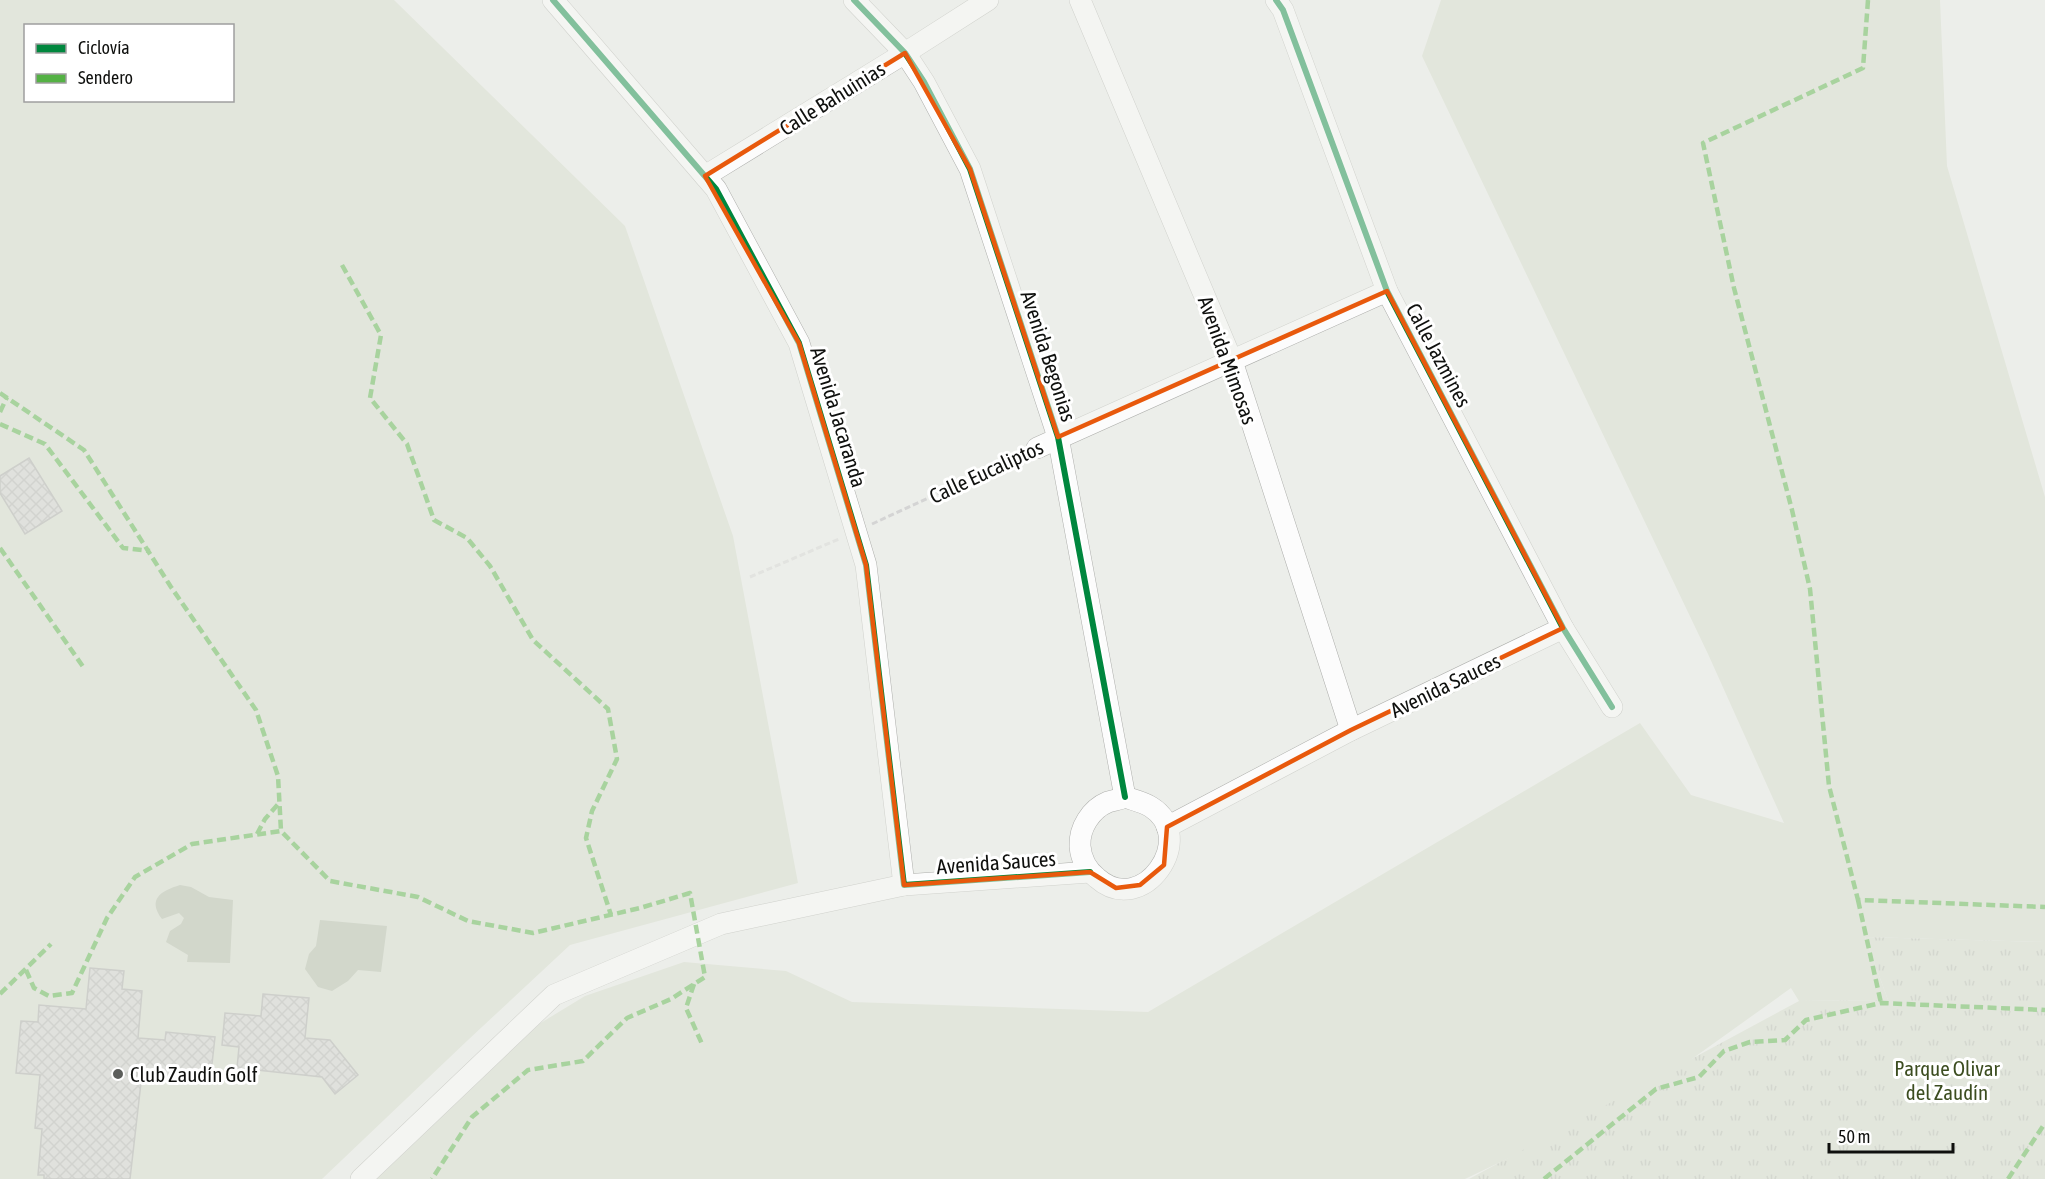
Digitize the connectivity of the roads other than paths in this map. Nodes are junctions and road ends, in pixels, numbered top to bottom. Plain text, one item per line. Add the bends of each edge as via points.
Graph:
1 (553, 0) edge
2 (854, 0) edge
3 (988, 0) edge
4 (1080, 0) edge
5 (1276, 0) edge
6 (905, 53) junction
7 (705, 176) junction
8 (1387, 291) junction
9 (1232, 361) junction
10 (1058, 437) junction
11 (1037, 448) road end
12 (1563, 628) junction
13 (1612, 707) dead end
14 (1351, 730) junction
15 (1125, 797) junction
16 (1167, 827) junction
17 (1090, 872) junction
18 (904, 885) junction
19 (361, 1179) edge

1 - 7 street, Avenida Jacaranda
2 - 6 street, Avenida Begonias
3 - 6 street, Calle Bahuinias
4 - 9 street, Avenida Mimosas
5 - 8 street, Calle Jazmines
6 - 7 street, Calle Bahuinias
6 - 10 street, Avenida Begonias via 970,169
7 - 18 street, Avenida Jacaranda via 716,189 799,343 866,565
8 - 9 street, Calle Eucaliptos
8 - 12 street, Calle Jazmines
9 - 10 street, Calle Eucaliptos
9 - 14 street, Avenida Mimosas
10 - 11 street, Calle Eucaliptos
10 - 15 street, Avenida Begonias
12 - 13 street, Calle Jazmines
12 - 14 street, Avenida Sauces
14 - 16 street, Avenida Sauces
15 - 16 street via 1152,807
15 - 17 street via 1107,802 1089,816 1080,846
16 - 17 street via 1169,850 1154,877 1140,885 1116,888
17 - 18 street, Avenida Sauces
18 - 19 street, Avenida Sauces via 721,924 554,995

